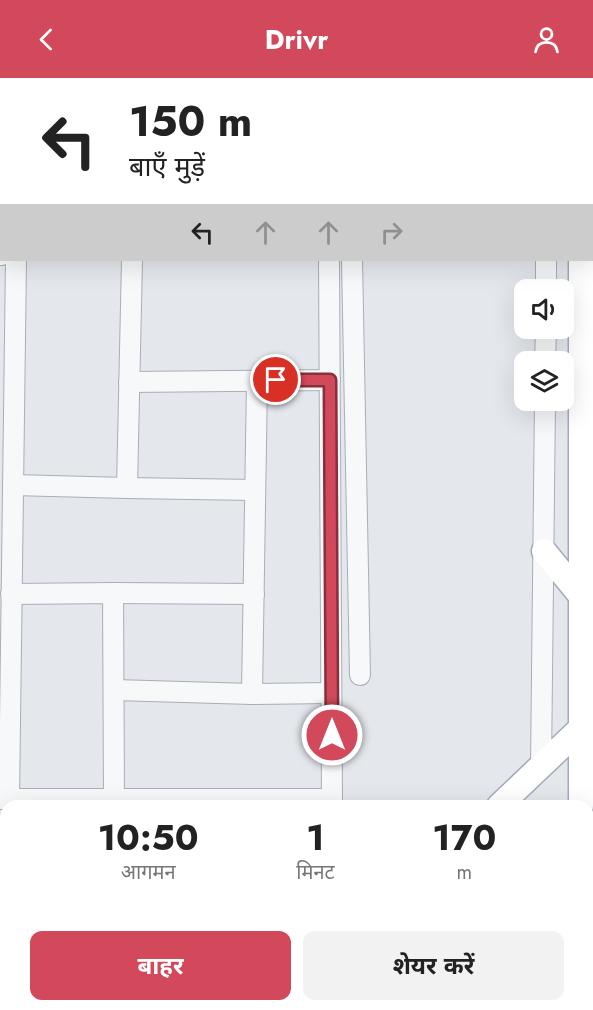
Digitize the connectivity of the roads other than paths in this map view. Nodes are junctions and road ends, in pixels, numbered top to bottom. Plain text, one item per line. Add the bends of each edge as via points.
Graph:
1 (16, 261) edge
2 (132, 261) edge
3 (329, 261) edge
4 (352, 261) edge
5 (546, 261) edge
6 (581, 261) edge
7 (546, 279) edge
8 (330, 380) junction
9 (257, 381) junction
10 (129, 382) junction
11 (545, 411) edge
12 (13, 485) junction
13 (127, 488) junction
14 (255, 490) junction
15 (544, 551) junction
16 (113, 593) junction
17 (12, 594) junction
18 (254, 594) junction
19 (580, 595) junction
20 (359, 619) junction
21 (331, 621) junction
22 (5, 674) edge
23 (360, 675) dead end
24 (114, 690) junction
25 (331, 693) junction
26 (252, 694) junction
27 (580, 728) junction
28 (541, 765) junction
29 (4, 799) edge
30 (114, 799) junction
31 (187, 800) edge
32 (332, 800) edge
33 (505, 800) edge
34 (581, 800) edge

1 - 12 street
2 - 10 street
3 - 8 street
4 - 20 street
5 - 7 street
6 - 19 main road
8 - 9 street
8 - 21 street
9 - 10 street
9 - 14 street
10 - 13 street
11 - 15 street
12 - 13 street
12 - 17 street
13 - 14 street
14 - 18 street
15 - 19 main road
15 - 28 street
16 - 17 street
16 - 18 street
16 - 24 street
17 - 22 street
18 - 26 street
19 - 27 main road
20 - 21 street
20 - 23 street
21 - 25 street
22 - 29 street
24 - 26 street
24 - 30 street
25 - 26 street
25 - 32 street
27 - 28 main road
27 - 34 main road
28 - 33 main road
29 - 30 street
30 - 31 street

